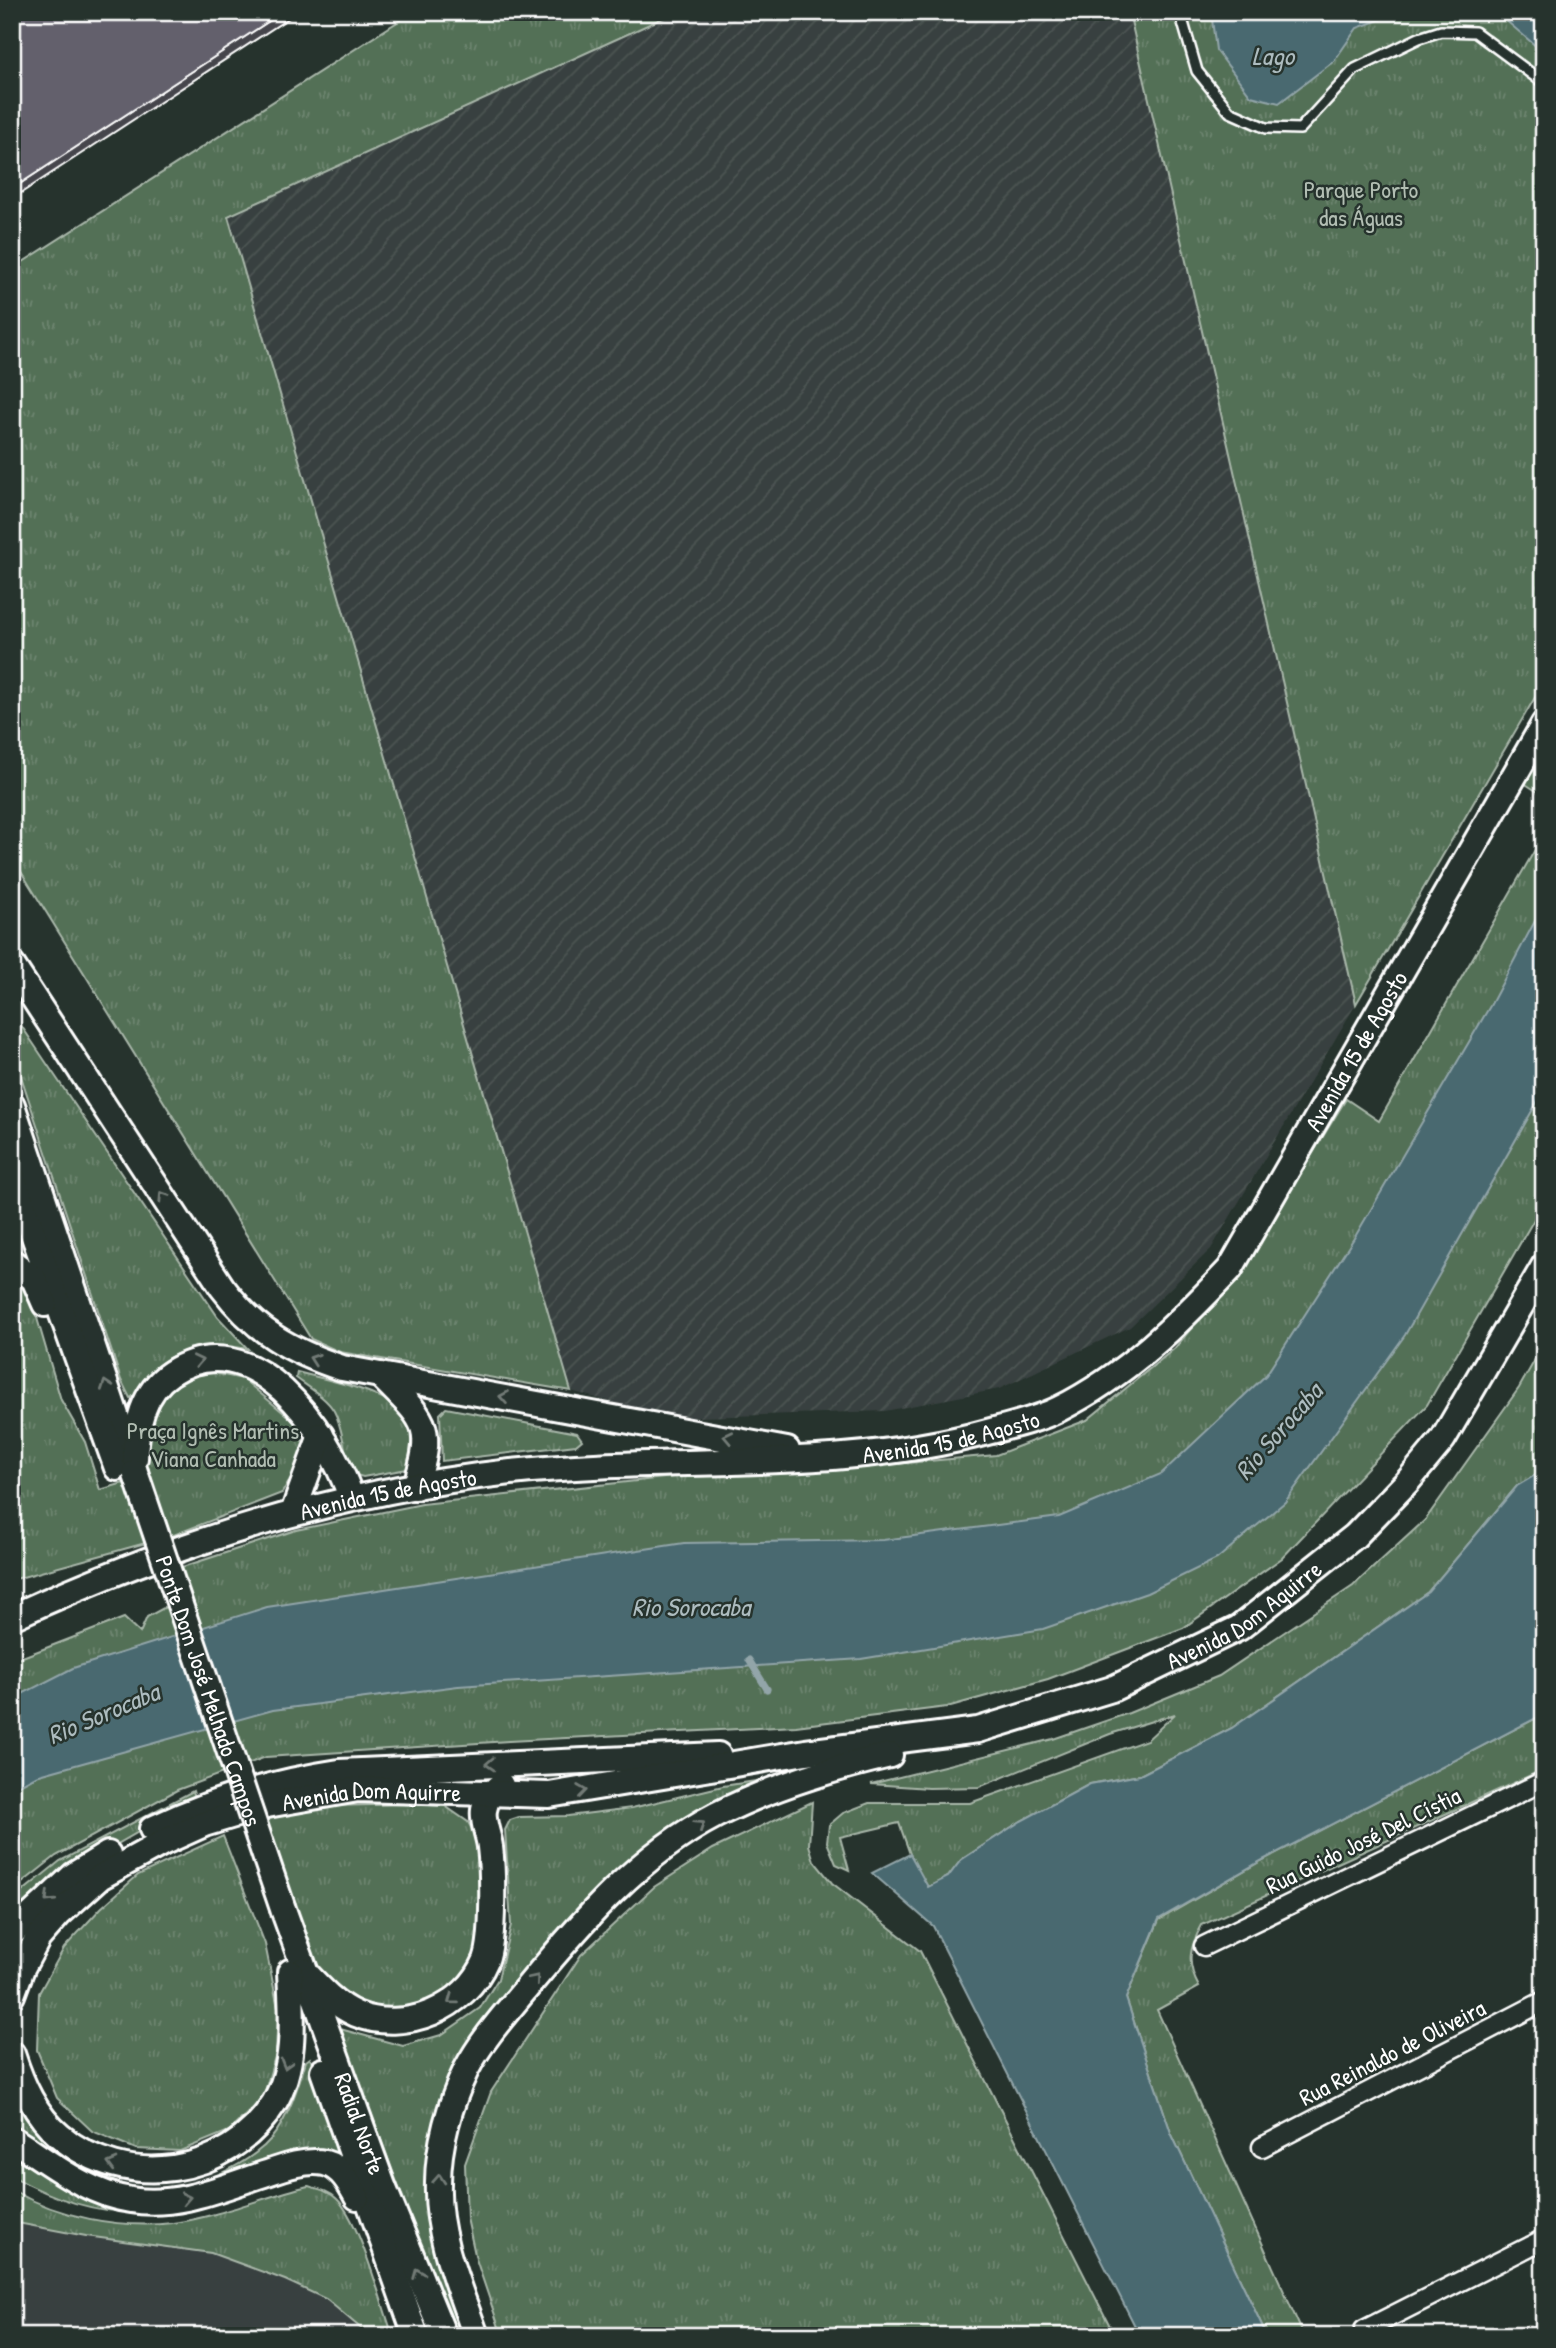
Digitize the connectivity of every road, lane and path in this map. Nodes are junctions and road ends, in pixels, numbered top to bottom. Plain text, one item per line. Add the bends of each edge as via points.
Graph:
1 (1180, 12) edge
2 (1544, 83) edge
3 (1544, 724) edge
4 (12, 965) edge
5 (12, 1105) edge
6 (12, 1175) edge
7 (12, 1262) edge
8 (1544, 1266) edge
9 (380, 1375) junction
10 (104, 1435) junction
11 (321, 1435) junction
12 (818, 1457) junction
13 (128, 1476) junction
14 (415, 1487) junction
15 (351, 1497) junction
16 (293, 1513) junction
17 (12, 1617) edge
18 (978, 1730) junction
19 (806, 1752) junction
20 (607, 1759) junction
21 (1544, 1780) edge
22 (448, 1793) junction
23 (489, 1795) junction
24 (490, 1848) junction
25 (277, 1912) joint
26 (12, 1933) edge
27 (1204, 1946) dead end
28 (296, 1971) junction
29 (12, 1995) edge
30 (1544, 2001) edge
31 (12, 2054) edge
32 (12, 2138) edge
33 (1262, 2147) dead end
34 (378, 2235) junction
35 (1544, 2239) edge
36 (1364, 2330) dead end
37 (416, 2336) edge
38 (444, 2336) edge
39 (476, 2336) edge

1 - 2 lane via 1198,71 1230,112 1266,128 1300,129 1355,69 1441,31 1475,32
3 - 12 main road, Avenida 15 de Agosto via 1242,1250 1174,1328 1113,1378 1058,1410 964,1438 887,1453
9 -> 4 main road via 302,1355 242,1313
13 -> 5 main road
6 - 10 main road
7 - 10 main road via 24,1268 37,1286 65,1369
8 - 18 main road, Avenida Dom Aguirre via 1443,1439 1355,1536 1239,1628 1112,1689
12 -> 9 main road
9 - 14 main road via 423,1421 427,1447
10 - 13 main road
13 -> 11 main road via 145,1401 164,1377 204,1358 244,1366 277,1385
11 - 15 main road
11 - 16 main road
12 - 14 main road, Avenida 15 de Agosto via 511,1472
13 - 25 main road, Ponte Dom José Melhado Campos, bridge
14 - 15 main road, Avenida 15 de Agosto
15 - 16 main road, Avenida 15 de Agosto
16 - 17 main road, Avenida 15 de Agosto via 76,1588
18 - 19 main road, Avenida Dom Aguirre
39 -> 18 main road via 445,2247 438,2183 449,2113 467,2070 492,2031 593,1908 646,1861 714,1816 824,1771
19 - 20 main road, Avenida Dom Aguirre
23 -> 19 main road, Avenida Dom Aguirre via 549,1795
20 - 23 main road via 521,1776
20 -> 26 main road, Avenida Dom Aguirre via 339,1772 279,1781 187,1812 132,1840 74,1875
21 - 27 street, Rua Guido José Del Cístia
22 - 23 main road, Avenida Dom Aguirre
22 - 24 main road via 471,1808
22 - 29 main road, Avenida Dom Aguirre via 358,1789 324,1793 242,1812 164,1842 100,1877 59,1914 38,1938
23 - 24 main road via 483,1812
24 -> 28 main road via 491,1919 486,1959 467,1989 439,2010 412,2021 355,2014
25 - 28 main road, Radial Norte
28 -> 31 main road via 293,2037 275,2101 243,2138 201,2162 152,2171 103,2162 78,2150 38,2112
28 - 34 main road, Radial Norte
38 -> 28 main road, Radial Norte
30 - 33 street, Rua Reinaldo de Oliveira
32 -> 34 main road via 81,2183 132,2201 191,2198 277,2169 324,2162 348,2180
34 - 37 main road, Radial Norte
35 - 36 street

